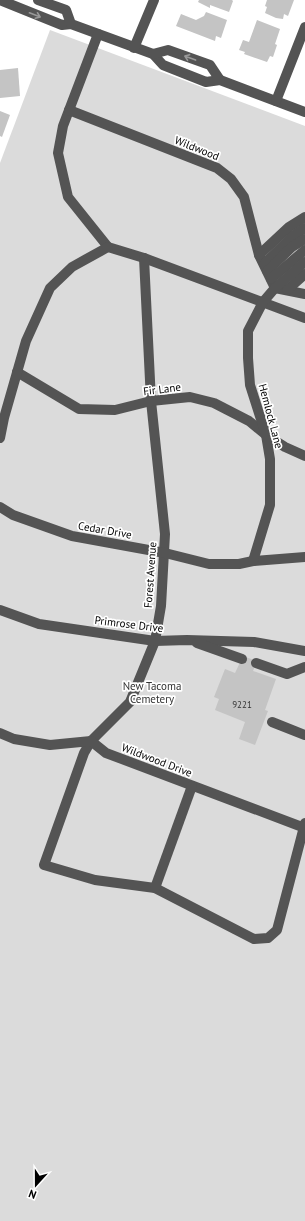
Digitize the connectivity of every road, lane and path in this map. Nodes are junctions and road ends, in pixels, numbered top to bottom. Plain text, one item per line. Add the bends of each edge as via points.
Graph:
1 (0, 0) edge
2 (38, 0) edge
3 (154, 0) edge
4 (71, 24) junction
5 (305, 27) edge
6 (98, 34) junction
7 (134, 48) junction
8 (153, 54) junction
9 (220, 80) junction
10 (276, 101) junction
11 (69, 110) junction
12 (305, 112) edge
13 (305, 217) edge
14 (305, 222) edge
15 (305, 228) edge
16 (305, 232) edge
17 (305, 239) edge
18 (305, 244) edge
19 (108, 248) junction
20 (305, 250) edge
21 (305, 256) edge
22 (144, 258) junction
23 (305, 262) edge
24 (305, 267) edge
25 (305, 274) edge
26 (278, 279) edge
27 (305, 279) edge
28 (263, 302) junction
29 (305, 318) edge
30 (17, 372) junction
31 (151, 401) junction
32 (266, 435) junction
33 (0, 438) edge
34 (305, 456) edge
35 (0, 507) edge
36 (165, 553) junction
37 (305, 557) edge
38 (253, 561) junction
39 (0, 610) edge
40 (187, 640) junction
41 (155, 641) junction
42 (305, 651) edge
43 (242, 659) dead end
44 (256, 663) dead end
45 (305, 667) edge
46 (272, 722) dead end
47 (0, 733) edge
48 (305, 735) edge
49 (91, 741) junction
50 (192, 786) junction
51 (305, 827) edge
52 (155, 888) junction

1 -> 4 street via 62,25
2 - 4 street via 66,10
3 - 7 street
4 - 6 street
5 - 10 street
6 - 7 street
6 - 11 street
7 - 8 street
8 - 9 street via 163,65 206,82
9 -> 8 street via 210,65 203,62 168,50
9 - 10 street
10 - 12 street
11 - 19 street via 58,153 68,197
11 - 26 street, Wildwood via 217,168 231,179 244,198
13 - 26 street via 289,227
14 - 26 street via 287,235
15 - 26 street via 294,235
16 - 26 street via 290,244
17 - 26 street via 292,247
18 - 26 street via 294,251
19 - 22 street
19 - 30 street via 72,267 50,288 26,341
20 - 26 street
21 - 26 street
22 - 28 street
22 - 31 street, Forest Avenue
23 - 26 street
24 - 26 street
25 - 26 street
26 - 27 street
26 - 28 street
28 - 29 street
28 - 32 street, Hemlock Lane via 248,331 248,358 250,385
30 - 31 street, Fir Lane via 79,409 115,410
30 - 33 street
31 - 32 street, Fir Lane via 190,397 214,403 249,421
31 - 36 street, Forest Avenue
32 - 34 street, Fir Lane via 284,447
32 - 38 street, Hemlock Lane via 270,459 270,505
35 - 36 street, Cedar Drive via 13,515 72,536
36 - 38 street, Cedar Drive via 209,564 239,564
36 - 41 street, Forest Avenue via 161,606
37 - 38 street, Cedar Drive
39 - 41 street, Primrose Drive via 39,624
40 - 41 street, Primrose Drive
40 - 42 street, Primrose Drive via 254,642
40 - 43 street
41 - 49 street, Forest Avenue via 130,702
44 - 45 street via 287,674
46 - 48 street
47 - 49 street via 14,739 50,745
49 - 50 street, Wildwood Drive via 106,753
49 - 52 street, Forest Avenue via 84,753 44,865 95,880
50 - 51 street, Wildwood Drive
50 - 52 street
51 - 52 street via 277,930 268,938 254,938

